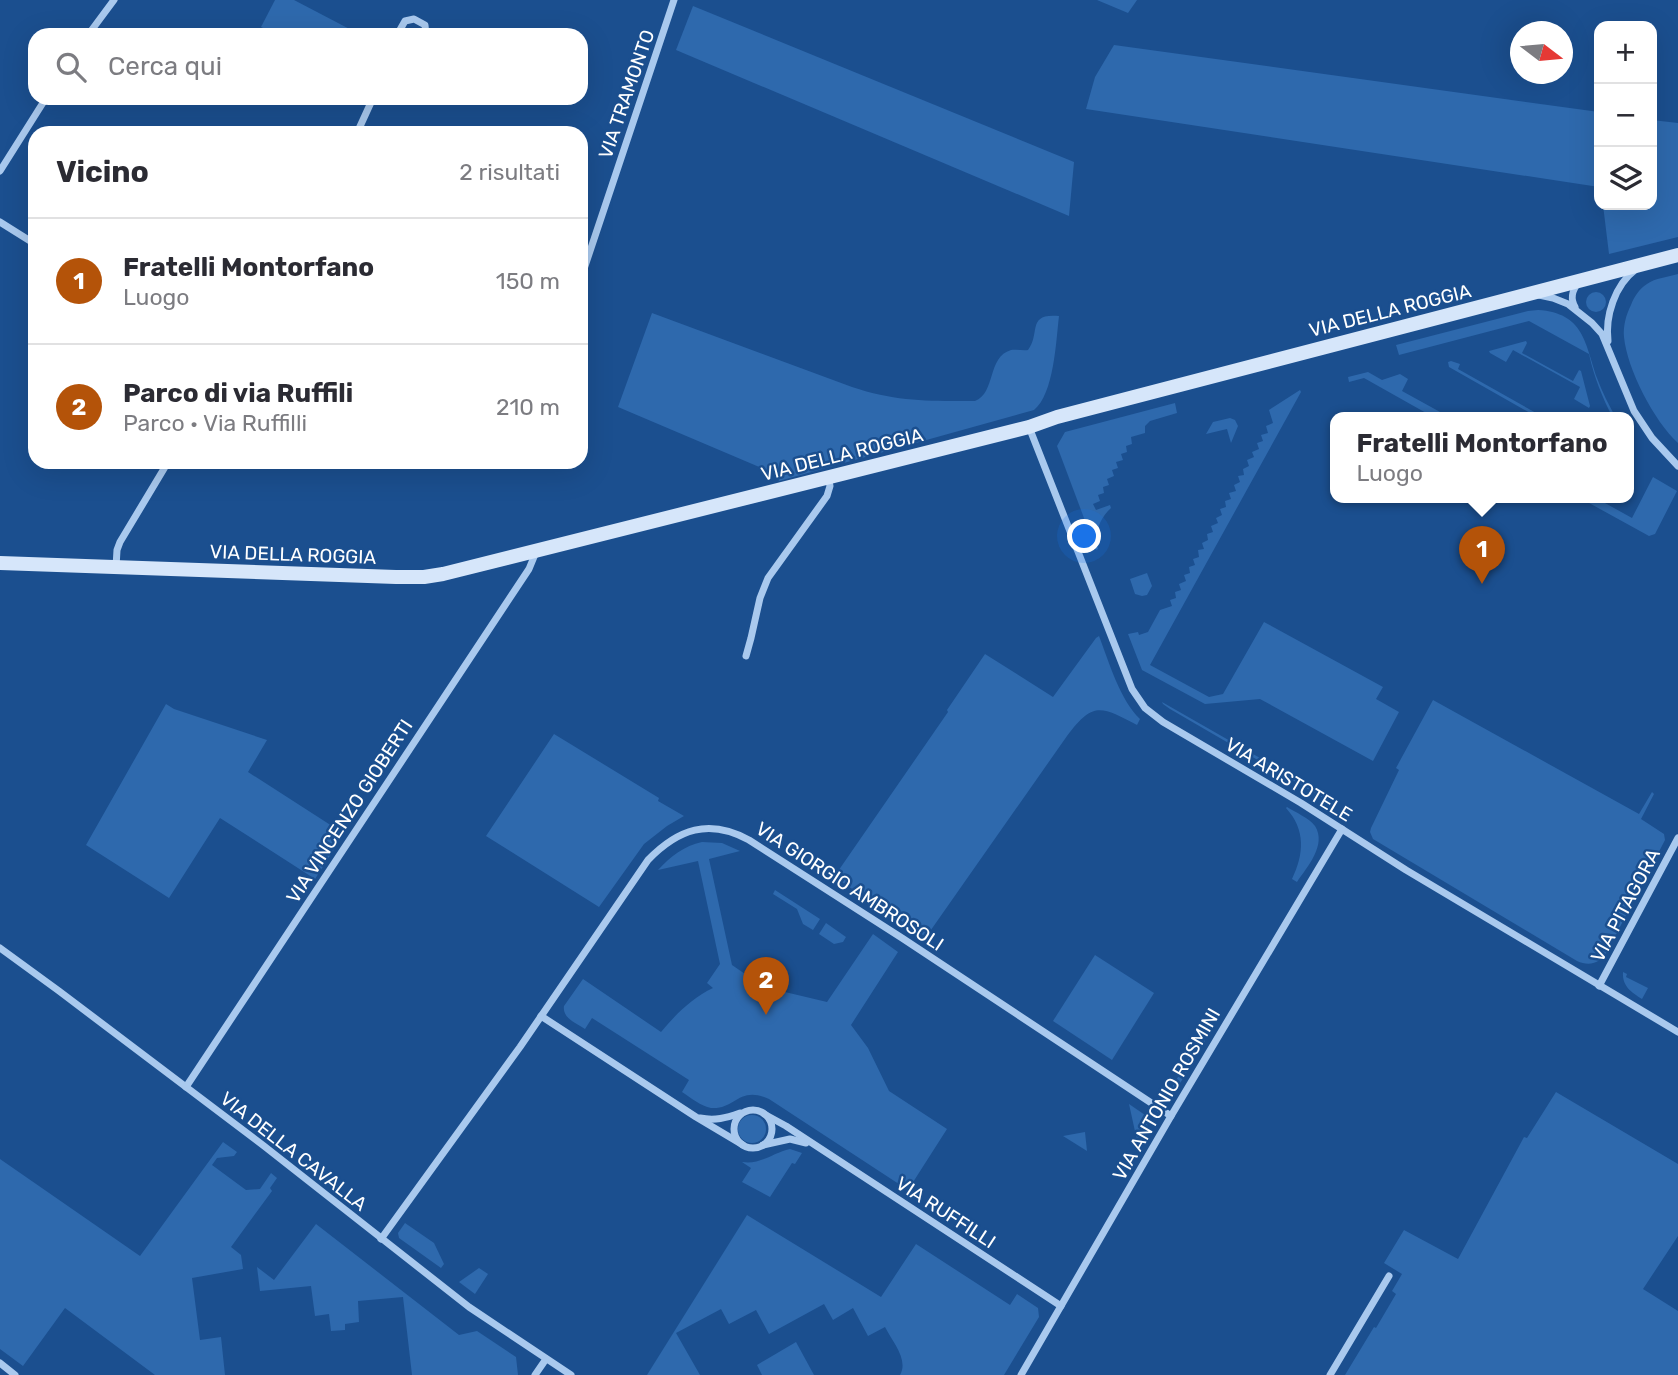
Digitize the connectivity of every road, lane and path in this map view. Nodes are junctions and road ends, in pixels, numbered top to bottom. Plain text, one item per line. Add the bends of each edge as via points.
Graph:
1 (114, 0) edge
2 (674, 0) edge
3 (93, 28) edge
4 (401, 28) edge
5 (425, 28) edge
6 (42, 105) edge
7 (370, 105) edge
8 (29, 126) edge
9 (360, 126) edge
10 (28, 127) edge
11 (0, 172) edge
12 (0, 222) edge
13 (28, 240) edge
14 (1678, 255) edge
15 (588, 257) edge
16 (1641, 265) junction
17 (1601, 275) junction
18 (1584, 280) junction
19 (1616, 294) junction
20 (1529, 295) junction
21 (1580, 313) junction
22 (1608, 349) junction
23 (1029, 427) junction
24 (1678, 466) edge
25 (164, 469) edge
26 (828, 477) junction
27 (537, 551) junction
28 (0, 564) edge
29 (116, 567) junction
30 (746, 656) dead end
31 (1342, 830) junction
32 (1678, 838) edge
33 (0, 948) edge
34 (1600, 986) junction
35 (541, 1016) junction
36 (1678, 1032) edge
37 (186, 1087) junction
38 (747, 1111) junction
39 (764, 1114) junction
40 (1171, 1116) junction
41 (696, 1117) junction
42 (743, 1145) junction
43 (814, 1145) junction
44 (759, 1146) junction
45 (381, 1239) junction
46 (1389, 1276) dead end
47 (1061, 1306) junction
48 (546, 1359) junction
49 (0, 1363) edge
50 (15, 1375) edge
51 (535, 1375) edge
52 (571, 1375) edge
53 (1021, 1375) edge
54 (1330, 1375) edge

1 - 3 street
2 - 15 street, VIA TRAMONTO
4 - 5 street via 414,19
6 - 8 street
7 - 9 street
10 - 11 street
12 - 13 street
14 - 16 street, VIA DELLA ROGGIA
16 - 17 street, VIA DELLA ROGGIA
16 - 19 street
17 - 18 street, VIA DELLA ROGGIA
17 - 19 street via 1614,280
18 - 20 street, VIA DELLA ROGGIA
18 - 21 street via 1572,296
19 - 22 street via 1608,320
20 - 21 street via 1553,298
20 - 23 street, VIA DELLA ROGGIA
21 - 22 street via 1602,334
22 - 24 street via 1643,426
23 - 26 street, VIA DELLA ROGGIA
23 - 31 street, VIA ARISTOTELE via 1132,689 1145,708
25 - 29 street via 120,542
26 - 27 street, VIA DELLA ROGGIA
26 - 30 street via 827,496 764,587
27 - 29 street, VIA DELLA ROGGIA via 424,577
27 - 37 street, VIA VINCENZO GIOBERTI
28 - 29 street, VIA DELLA ROGGIA
31 - 34 street, VIA ARISTOTELE
31 - 40 street, VIA ANTONIO ROSMINI
32 - 34 street, VIA PITAGORA
33 - 37 street, VIA DELLA CAVALLA
34 - 36 street, VIA ARISTOTELE
35 - 40 street, VIA GIORGIO AMBROSOLI via 648,860 689,831 718,828 749,840
35 - 41 street, VIA RUFFILLI
35 - 45 street, VIA GIORGIO AMBROSOLI
37 - 45 street, VIA DELLA CAVALLA
38 - 39 street, VIA RUFFILLI
38 - 41 street, VIA RUFFILLI via 721,1119
38 - 42 street via 734,1124 735,1136
39 - 43 street, VIA RUFFILLI
39 - 44 street via 771,1124 770,1135
40 - 47 street, VIA ANTONIO ROSMINI
41 - 42 street, VIA RUFFILLI
42 - 44 street, VIA RUFFILLI
43 - 44 street, VIA RUFFILLI via 790,1139
43 - 47 street, VIA RUFFILLI
45 - 48 street, VIA DELLA CAVALLA
46 - 54 street
47 - 53 street, VIA ANTONIO ROSMINI
48 - 51 street
48 - 52 street, VIA DELLA CAVALLA
49 - 50 street

